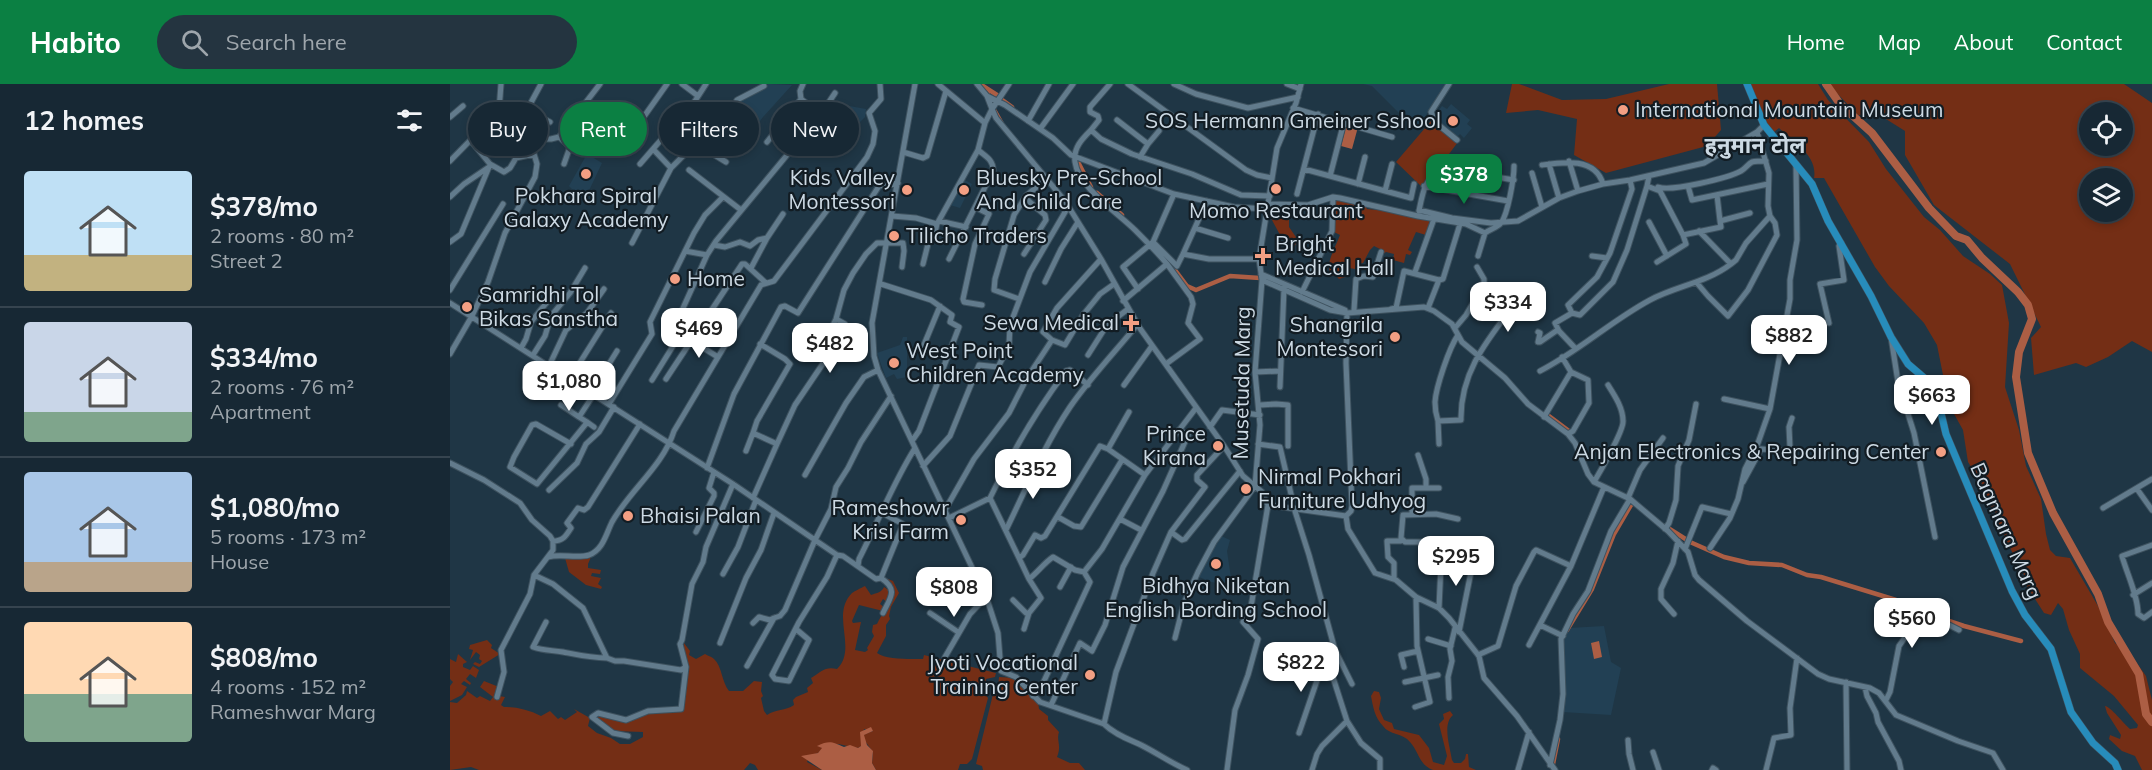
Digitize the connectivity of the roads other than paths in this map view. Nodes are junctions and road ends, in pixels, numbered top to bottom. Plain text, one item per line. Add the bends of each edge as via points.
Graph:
1 (501, 84) edge
2 (541, 84) edge
3 (600, 84) edge
4 (667, 84) edge
5 (682, 84) edge
6 (706, 84) edge
7 (803, 84) edge
8 (880, 84) edge
9 (915, 84) edge
10 (938, 84) edge
11 (977, 84) edge
12 (1009, 84) edge
13 (1049, 84) edge
14 (1073, 84) edge
15 (1110, 84) edge
16 (1128, 84) edge
17 (1174, 84) edge
18 (1287, 84) edge
19 (1449, 84) edge
20 (1747, 84) edge
21 (764, 86) dead end
22 (1300, 86) edge
23 (946, 91) junction
24 (835, 93) dead end
25 (1298, 97) junction
26 (697, 98) junction
27 (992, 98) junction
28 (801, 99) junction
29 (500, 102) edge
30 (701, 102) edge
31 (737, 102) edge
32 (805, 102) edge
33 (829, 102) edge
34 (463, 106) dead end
35 (1293, 108) junction
36 (992, 110) junction
37 (647, 112) edge
38 (1318, 114) junction
39 (450, 117) edge
40 (1118, 120) dead end
41 (1028, 121) junction
42 (550, 122) dead end
43 (1344, 122) junction
44 (985, 123) junction
45 (1764, 124) junction
46 (1040, 129) junction
47 (1091, 130) junction
48 (1159, 131) dead end
49 (1757, 132) junction
50 (559, 136) junction
51 (1392, 137) dead end
52 (548, 139) edge
53 (1457, 140) dead end
54 (767, 142) dead end
55 (468, 144) edge
56 (1148, 144) junction
57 (653, 149) junction
58 (978, 150) junction
59 (903, 152) junction
60 (482, 156) edge
61 (525, 156) edge
62 (535, 156) edge
63 (683, 156) edge
64 (716, 156) edge
65 (786, 156) edge
66 (1076, 156) junction
67 (1140, 157) junction
68 (1365, 158) dead end
69 (1766, 160) junction
70 (450, 161) edge
71 (1569, 161) junction
72 (726, 162) dead end
73 (564, 164) dead end
74 (640, 164) dead end
75 (1392, 164) dead end
76 (1492, 164) dead end
77 (1796, 165) junction
78 (490, 166) junction
79 (1514, 166) dead end
80 (671, 168) junction
81 (1304, 169) junction
82 (689, 170) dead end
83 (1532, 173) dead end
84 (1491, 175) junction
85 (1330, 176) junction
86 (1649, 176) junction
87 (1047, 178) junction
88 (1272, 178) junction
89 (1514, 180) junction
90 (1630, 180) junction
91 (898, 183) junction
92 (1358, 184) junction
93 (1414, 184) dead end
94 (1603, 184) junction
95 (1768, 184) junction
96 (1647, 185) junction
97 (1424, 186) junction
98 (1688, 186) junction
99 (1385, 191) junction
100 (1578, 191) junction
101 (1174, 194) junction
102 (1297, 195) dead end
103 (1717, 195) junction
104 (1270, 196) junction
105 (450, 197) edge
106 (723, 197) junction
107 (1333, 197) junction
108 (1025, 198) junction
109 (1559, 198) junction
110 (1207, 201) junction
111 (1508, 201) junction
112 (503, 204) dead end
113 (1267, 206) junction
114 (975, 207) junction
115 (1068, 207) junction
116 (1542, 207) junction
117 (741, 210) junction
118 (1419, 213) junction
119 (1750, 213) dead end
120 (783, 214) dead end
121 (892, 216) junction
122 (1770, 216) junction
123 (1434, 219) junction
124 (1503, 221) junction
125 (1720, 221) junction
126 (1078, 222) junction
127 (1649, 222) dead end
128 (938, 223) junction
129 (1460, 224) junction
130 (966, 227) junction
131 (1195, 228) junction
132 (1699, 231) junction
133 (1485, 232) junction
134 (1683, 235) junction
135 (766, 238) junction
136 (1228, 238) dead end
137 (450, 242) edge
138 (888, 242) junction
139 (632, 243) dead end
140 (1841, 243) junction
141 (1151, 244) junction
142 (714, 245) junction
143 (685, 251) junction
144 (1381, 252) dead end
145 (1024, 254) dead end
146 (1183, 254) junction
147 (707, 255) junction
148 (1478, 256) dead end
149 (1592, 256) dead end
150 (1666, 256) junction
151 (1607, 258) junction
152 (1101, 259) junction
153 (1259, 259) junction
154 (949, 260) dead end
155 (1657, 262) dead end
156 (923, 264) dead end
157 (1167, 264) junction
158 (1731, 264) junction
159 (902, 267) dead end
160 (1478, 267) dead end
161 (585, 268) dead end
162 (751, 268) junction
163 (1415, 272) junction
164 (1261, 277) junction
165 (1439, 280) junction
166 (1045, 282) dead end
167 (1697, 282) junction
168 (766, 283) junction
169 (880, 284) junction
170 (1114, 284) junction
171 (1284, 288) junction
172 (604, 289) dead end
173 (1138, 289) junction
174 (450, 290) edge
175 (1302, 292) junction
176 (1520, 297) dead end
177 (1019, 299) junction
178 (1123, 301) junction
179 (548, 302) dead end
180 (450, 303) edge
181 (982, 305) dead end
182 (940, 306) junction
183 (1428, 308) junction
184 (1128, 309) junction
185 (1354, 310) junction
186 (611, 313) dead end
187 (1347, 313) junction
188 (1572, 313) junction
189 (472, 316) junction
190 (836, 319) junction
191 (1829, 323) dead end
192 (1137, 325) junction
193 (1455, 328) junction
194 (1559, 331) junction
195 (1538, 332) dead end
196 (1458, 335) junction
197 (1891, 337) junction
198 (1052, 339) junction
199 (692, 341) junction
200 (825, 341) dead end
201 (760, 344) junction
202 (1152, 346) junction
203 (923, 347) dead end
204 (520, 348) junction
205 (1575, 348) junction
206 (617, 351) dead end
207 (450, 354) edge
208 (533, 355) junction
209 (1088, 355) dead end
210 (1478, 355) junction
211 (718, 357) junction
212 (1562, 357) junction
213 (1168, 362) junction
214 (549, 366) junction
215 (878, 370) junction
216 (1280, 371) junction
217 (1540, 371) dead end
218 (1255, 372) junction
219 (1571, 372) junction
220 (666, 378) dead end
221 (569, 380) junction
222 (652, 380) dead end
223 (1088, 385) junction
224 (1124, 385) dead end
225 (1608, 386) dead end
226 (1280, 387) dead end
227 (593, 394) junction
228 (891, 396) junction
229 (1724, 399) dead end
230 (1696, 404) dead end
231 (561, 405) dead end
232 (1260, 405) junction
233 (612, 406) junction
234 (1196, 408) junction
235 (1770, 409) junction
236 (1129, 412) dead end
237 (1260, 415) junction
238 (1545, 415) junction
239 (579, 417) junction
240 (1792, 418) dead end
241 (1438, 421) junction
242 (587, 422) junction
243 (640, 424) junction
244 (594, 427) dead end
245 (1209, 427) junction
246 (1179, 430) junction
247 (753, 433) junction
248 (1568, 434) junction
249 (1664, 438) dead end
250 (912, 441) junction
251 (571, 444) junction
252 (670, 444) junction
253 (777, 444) junction
254 (1258, 444) junction
255 (1439, 444) dead end
256 (1224, 446) junction
257 (1288, 446) dead end
258 (915, 448) junction
259 (1108, 449) junction
260 (746, 451) dead end
261 (1418, 455) dead end
262 (1122, 460) junction
263 (450, 463) edge
264 (923, 466) junction
265 (707, 468) junction
266 (1240, 471) junction
267 (714, 472) junction
268 (805, 475) dead end
269 (1145, 475) junction
270 (2152, 479) edge
271 (1594, 482) junction
272 (1742, 483) junction
273 (733, 484) junction
274 (1255, 486) junction
275 (1604, 487) junction
276 (1426, 488) junction
277 (1439, 488) dead end
278 (2137, 489) junction
279 (549, 490) dead end
280 (1290, 494) dead end
281 (990, 498) junction
282 (755, 499) junction
283 (1629, 499) junction
284 (1268, 505) junction
285 (1294, 508) junction
286 (2103, 508) dead end
287 (945, 510) junction
288 (2152, 510) edge
289 (774, 513) junction
290 (882, 513) junction
291 (1412, 514) junction
292 (1731, 514) junction
293 (1346, 516) junction
294 (1058, 517) junction
295 (949, 518) junction
296 (1120, 519) junction
297 (1458, 519) dead end
298 (1665, 529) junction
299 (1006, 530) junction
300 (1141, 530) junction
301 (696, 532) dead end
302 (1171, 532) junction
303 (1935, 537) dead end
304 (1402, 539) junction
305 (815, 540) junction
306 (553, 541) junction
307 (1678, 541) junction
308 (2152, 545) edge
309 (1476, 547) dead end
310 (1710, 548) dead end
311 (1685, 549) junction
312 (837, 555) junction
313 (548, 557) junction
314 (1019, 558) junction
315 (858, 566) junction
316 (1571, 566) junction
317 (1071, 567) junction
318 (1084, 572) junction
319 (723, 574) dead end
320 (534, 575) junction
321 (881, 578) junction
322 (1394, 578) junction
323 (1029, 579) junction
324 (2152, 583) edge
325 (1059, 587) dead end
326 (2133, 594) junction
327 (986, 597) junction
328 (1416, 597) junction
329 (1013, 600) dead end
330 (1439, 608) junction
331 (2152, 612) edge
332 (1029, 613) junction
333 (884, 614) dead end
334 (930, 614) dead end
335 (1674, 614) dead end
336 (774, 618) junction
337 (546, 622) dead end
338 (753, 623) dead end
339 (1540, 625) junction
340 (796, 629) junction
341 (1024, 629) dead end
342 (1457, 630) junction
343 (1959, 630) dead end
344 (958, 632) junction
345 (1563, 636) junction
346 (1175, 638) dead end
347 (1428, 639) dead end
348 (720, 643) dead end
349 (1529, 645) dead end
350 (1451, 646) junction
351 (1335, 650) junction
352 (1418, 651) junction
353 (1479, 655) junction
354 (945, 657) dead end
355 (607, 658) junction
356 (1797, 658) junction
357 (1324, 660) junction
358 (747, 666) dead end
359 (686, 667) junction
360 (1404, 667) dead end
361 (1438, 675) dead end
362 (1425, 679) junction
363 (1405, 682) dead end
364 (1846, 682) junction
365 (1352, 684) dead end
366 (1865, 687) junction
367 (1034, 696) junction
368 (497, 697) dead end
369 (1449, 698) dead end
370 (1886, 700) junction
371 (1051, 705) junction
372 (1415, 707) dead end
373 (1347, 721) junction
374 (1104, 724) junction
375 (1529, 732) junction
376 (1299, 733) dead end
377 (628, 736) dead end
378 (1628, 740) dead end
379 (1653, 752) dead end
380 (1552, 768) edge
381 (2115, 768) edge
382 (1187, 770) edge
383 (1227, 770) edge
384 (1312, 770) edge
385 (1380, 770) edge
386 (1518, 770) edge
387 (1633, 770) edge
388 (1659, 770) edge
389 (1766, 770) edge
390 (1847, 770) edge
391 (1901, 770) edge
392 (2002, 770) edge

1 - 29 street
2 - 42 street via 527,110
3 - 50 street
4 - 37 street
5 - 26 street
6 - 26 street
7 - 28 street
8 - 168 street via 881,99 869,113 875,131 867,158 774,281
9 - 59 street
10 - 23 street
11 - 27 street
12 - 27 street
13 - 41 street
14 - 46 street
15 - 47 street via 1090,107 1099,120
16 - 88 street via 1246,170
17 - 25 street via 1248,108
18 - 22 street
19 - 53 street via 1431,112 1434,122
20 - 45 main road, Bagmara Marg
21 - 31 street
22 - 25 street, Musetuda Marg
23 - 44 street
23 - 59 street via 927,156
24 - 33 street
25 - 35 street, Musetuda Marg
26 - 30 street
26 - 57 street
27 - 36 street
27 - 36 street
27 - 41 street
28 - 32 street
28 - 54 street
34 - 39 street
35 - 38 street
35 - 88 street, Musetuda Marg via 1277,148
36 - 44 street
36 - 87 street via 1002,128
38 - 43 street
38 - 81 street
40 - 56 street
41 - 46 street
43 - 51 street
43 - 85 street
44 - 58 street
45 - 49 street
45 - 77 main road, Bagmara Marg
46 - 66 street
47 - 66 street via 1077,145
47 - 67 street via 1101,139
48 - 56 street
49 - 69 street
49 - 86 street via 1704,163
50 - 52 street
50 - 73 street via 570,147
55 - 70 street
56 - 67 street
57 - 74 street
57 - 80 street
58 - 114 street via 994,165
58 - 128 street
59 - 91 street
60 - 78 street
61 - 78 street via 516,158 506,172
62 - 189 street via 535,177 505,233
63 - 80 street
64 - 72 street
65 - 117 street
66 - 101 street
66 - 141 street via 1077,168 1090,190
67 - 104 street via 1241,195
68 - 92 street
69 - 95 street
69 - 98 street
71 - 94 street via 1592,168
71 - 100 street
71 - 109 street via 1546,165
75 - 99 street
76 - 84 street
77 - 140 main road, Bagmara Marg via 1812,184
77 - 235 street via 1797,240
78 - 105 street
78 - 137 street via 460,234
79 - 89 street
80 - 139 street
81 - 85 street
81 - 102 street
82 - 106 street
83 - 116 street
84 - 89 street
84 - 97 street via 1441,168
85 - 92 street
86 - 90 street
86 - 96 street
87 - 108 street
87 - 115 street
88 - 104 street, Musetuda Marg
89 - 111 street
90 - 94 street
90 - 151 street via 1632,189
91 - 121 street
91 - 201 street via 879,186 798,313 781,307
92 - 99 street
93 - 99 street via 1411,198
94 - 100 street
95 - 103 street
95 - 122 street
96 - 98 street via 1663,189
96 - 134 street via 1660,191
96 - 188 street via 1613,282 1580,315
97 - 111 street
97 - 118 street
98 - 103 street via 1692,200
100 - 109 street
101 - 110 street
101 - 141 street
103 - 125 street
104 - 113 street, Musetuda Marg
106 - 117 street
106 - 143 street via 705,215
107 - 113 street via 1308,206
107 - 118 street
107 - 175 street via 1332,231
108 - 145 street via 1046,220
108 - 177 street via 1014,215 993,289
109 - 116 street
110 - 113 street via 1234,207
110 - 131 street
111 - 124 street
112 - 174 street
113 - 153 street, Musetuda Marg
114 - 130 street
114 - 181 street via 989,214 975,244 963,299
115 - 126 street
115 - 177 street
116 - 124 street via 1518,221
117 - 142 street
118 - 123 street
118 - 124 street via 1491,223
119 - 125 street
120 - 135 street
121 - 128 street
121 - 138 street
122 - 158 street
122 - 167 street via 1777,235 1748,290 1728,316
123 - 129 street
123 - 163 street
124 - 133 street
125 - 132 street via 1720,227
126 - 152 street
126 - 166 street
127 - 150 street
128 - 130 street
128 - 156 street
129 - 133 street
129 - 165 street via 1443,279
130 - 154 street
131 - 136 street
131 - 146 street
132 - 134 street
132 - 158 street
133 - 148 street
134 - 150 street via 1686,244
135 - 142 street via 750,246 740,242
135 - 162 street
138 - 159 street via 904,245
138 - 169 street
138 - 190 street via 877,243 853,273
140 - 191 street via 1844,280 1820,284
140 - 197 main road, Bagmara Marg
141 - 146 street via 1176,265
141 - 157 street
141 - 173 street via 1123,267
142 - 147 street
143 - 147 street
143 - 233 street via 650,322 652,334
144 - 185 street via 1373,277 1356,279
146 - 153 street via 1209,260
147 - 222 street via 679,317 686,325
149 - 151 street
150 - 155 street
151 - 188 street via 1597,277 1568,305
152 - 170 street
152 - 198 street via 1053,314 1043,332
153 - 164 street, Musetuda Marg
157 - 173 street
157 - 213 street via 1191,297 1188,323 1200,339
158 - 167 street
160 - 193 street via 1484,284
161 - 208 street via 551,316
162 - 168 street
162 - 199 street via 742,264
163 - 165 street
163 - 185 street via 1404,271 1396,308
164 - 171 street
164 - 175 street
164 - 218 street, Musetuda Marg
165 - 183 street
167 - 205 street via 1652,299
168 - 211 street via 760,285
169 - 182 street
169 - 215 street via 872,323
170 - 178 street
170 - 198 street via 1083,315 1065,345
171 - 187 street via 1330,310
171 - 216 street
172 - 214 street via 587,313 566,330
173 - 178 street
175 - 185 street
176 - 210 street
177 - 264 street via 1010,325 1009,346 998,367 979,365 950,436
178 - 184 street
179 - 204 street via 531,322
180 - 189 street
182 - 203 street
182 - 250 street via 952,315 950,322 959,330 920,431
183 - 187 street
183 - 193 street
184 - 192 street
184 - 209 street via 1107,324
186 - 221 street
187 - 293 street via 1352,506
188 - 194 street via 1555,323
189 - 204 street
189 - 207 street
190 - 200 street
190 - 253 street via 845,324 845,331 795,405
192 - 202 street
192 - 223 street
193 - 196 street
194 - 195 street via 1540,342
194 - 205 street
196 - 210 street
196 - 241 street via 1435,401
197 - 303 street
197 - 381 main road, Bagmara Marg via 1908,364 1936,392 1946,434 2012,591 2051,649 2071,712
198 - 287 street
199 - 211 street
199 - 220 street
201 - 247 street via 790,364
201 - 265 street via 728,409
202 - 213 street
202 - 224 street
204 - 208 street
205 - 212 street
206 - 227 street
208 - 214 street
210 - 238 street via 1528,404
210 - 241 street via 1466,384 1461,420
211 - 252 street
212 - 217 street
212 - 219 street
213 - 234 street
214 - 221 street
215 - 228 street
215 - 268 street via 864,377
216 - 218 street
216 - 226 street
218 - 232 street, Musetuda Marg
219 - 238 street
219 - 248 street via 1588,380 1589,404
221 - 227 street
223 - 281 street via 1066,371
223 - 299 street via 1054,435
225 - 271 street via 1624,422
227 - 233 street
227 - 239 street
228 - 250 street
228 - 305 street via 836,487 831,509
229 - 235 street
230 - 298 street via 1689,440 1678,466 1676,500
231 - 239 street
232 - 237 street, Musetuda Marg
232 - 257 street via 1288,405
233 - 243 street
233 - 279 street via 577,463
234 - 245 street
234 - 246 street
235 - 272 street
236 - 259 street
237 - 245 street via 1226,409
237 - 254 street, Musetuda Marg
238 - 248 street
239 - 242 street
240 - 272 street via 1790,448 1761,449
241 - 255 street
242 - 244 street
242 - 251 street
243 - 252 street
243 - 306 street via 588,507 578,508 572,514 567,536
245 - 256 street
246 - 269 street
246 - 300 street via 1188,435
247 - 253 street
247 - 260 street
248 - 271 street
249 - 283 street via 1640,470
250 - 258 street
251 - 251 street via 537,484 510,468 532,425
252 - 265 street
252 - 313 street via 634,490 601,546 590,555
253 - 282 street
254 - 274 street, Musetuda Marg
254 - 280 street via 1280,447
256 - 266 street
256 - 302 street via 1197,476 1205,486
258 - 264 street
258 - 290 street
259 - 262 street
259 - 294 street via 1100,446
261 - 276 street
262 - 269 street
262 - 294 street via 1081,527
263 - 306 street via 520,503
264 - 287 street
265 - 267 street
266 - 274 street
266 - 302 street via 1185,539
267 - 273 street
267 - 301 street via 709,488 714,496
269 - 296 street
270 - 278 street
271 - 275 street
272 - 292 street
273 - 282 street
273 - 359 street via 692,584 680,644
274 - 284 street
274 - 346 street via 1214,543 1194,579
275 - 283 street
275 - 316 street
276 - 277 street
276 - 291 street via 1412,488
278 - 286 street
278 - 288 street
281 - 295 street
281 - 299 street
282 - 289 street
282 - 319 street via 738,547
283 - 298 street
283 - 345 street
284 - 285 street
284 - 383 street via 1250,611 1244,622 1258,639 1234,710
285 - 293 street
285 - 351 street
287 - 295 street
289 - 305 street
289 - 348 street
290 - 315 street
290 - 321 street via 903,524
291 - 297 street
291 - 304 street via 1403,515
292 - 310 street
292 - 311 street via 1702,507
293 - 322 street via 1348,529 1375,573
294 - 314 street via 1045,536 1035,535
295 - 327 street
296 - 300 street
296 - 318 street
298 - 307 street
299 - 314 street
300 - 371 street via 1123,567 1098,641 1092,651 1080,643
302 - 374 street via 1116,672
304 - 322 street via 1387,541
304 - 330 street via 1442,542
305 - 312 street
305 - 336 street via 785,610
306 - 313 street
307 - 311 street
307 - 335 street via 1661,589 1661,599
308 - 326 street via 2122,556
309 - 342 street
311 - 356 street via 1699,580
312 - 315 street
312 - 340 street
313 - 320 street
314 - 323 street
315 - 321 street via 876,579
316 - 339 street
316 - 353 street via 1536,550 1516,586 1498,646
317 - 318 street
317 - 323 street via 1053,556
317 - 325 street
318 - 367 street via 1090,582
320 - 355 street via 553,584 583,608
320 - 368 street via 530,594 501,650 504,672
321 - 333 street via 892,591
322 - 328 street
323 - 332 street via 1041,598
324 - 326 street
326 - 331 street via 2138,601 2138,614 2144,618
327 - 344 street
327 - 367 street via 998,633 1001,671 1016,676
328 - 330 street
328 - 352 street
329 - 332 street
330 - 342 street
332 - 341 street
334 - 344 street
336 - 338 street via 759,617
336 - 358 street
337 - 355 street via 534,647 579,657
339 - 345 street
339 - 349 street
340 - 340 street via 772,675 775,679 789,681 809,640
342 - 350 street
342 - 353 street
343 - 370 street via 1939,620 1914,615 1898,651
344 - 354 street
345 - 380 street via 1563,694
347 - 350 street
350 - 369 street
351 - 357 street via 1325,655
351 - 365 street
352 - 360 street via 1401,655
352 - 362 street
353 - 375 street via 1484,678
355 - 359 street via 681,670
356 - 364 street via 1818,674
356 - 389 street via 1790,708 1791,735 1774,738
357 - 373 street
357 - 376 street
359 - 377 street via 681,709 648,711 626,720 598,713 592,717 613,733
361 - 362 street
362 - 363 street
362 - 372 street via 1430,702
364 - 366 street
364 - 390 street
366 - 370 street
366 - 391 street
367 - 371 street
370 - 392 street via 1896,715 1993,753
371 - 374 street
373 - 384 street via 1322,746
373 - 385 street via 1361,744 1380,759
374 - 382 street
375 - 380 street
375 - 386 street
378 - 387 street
379 - 388 street

